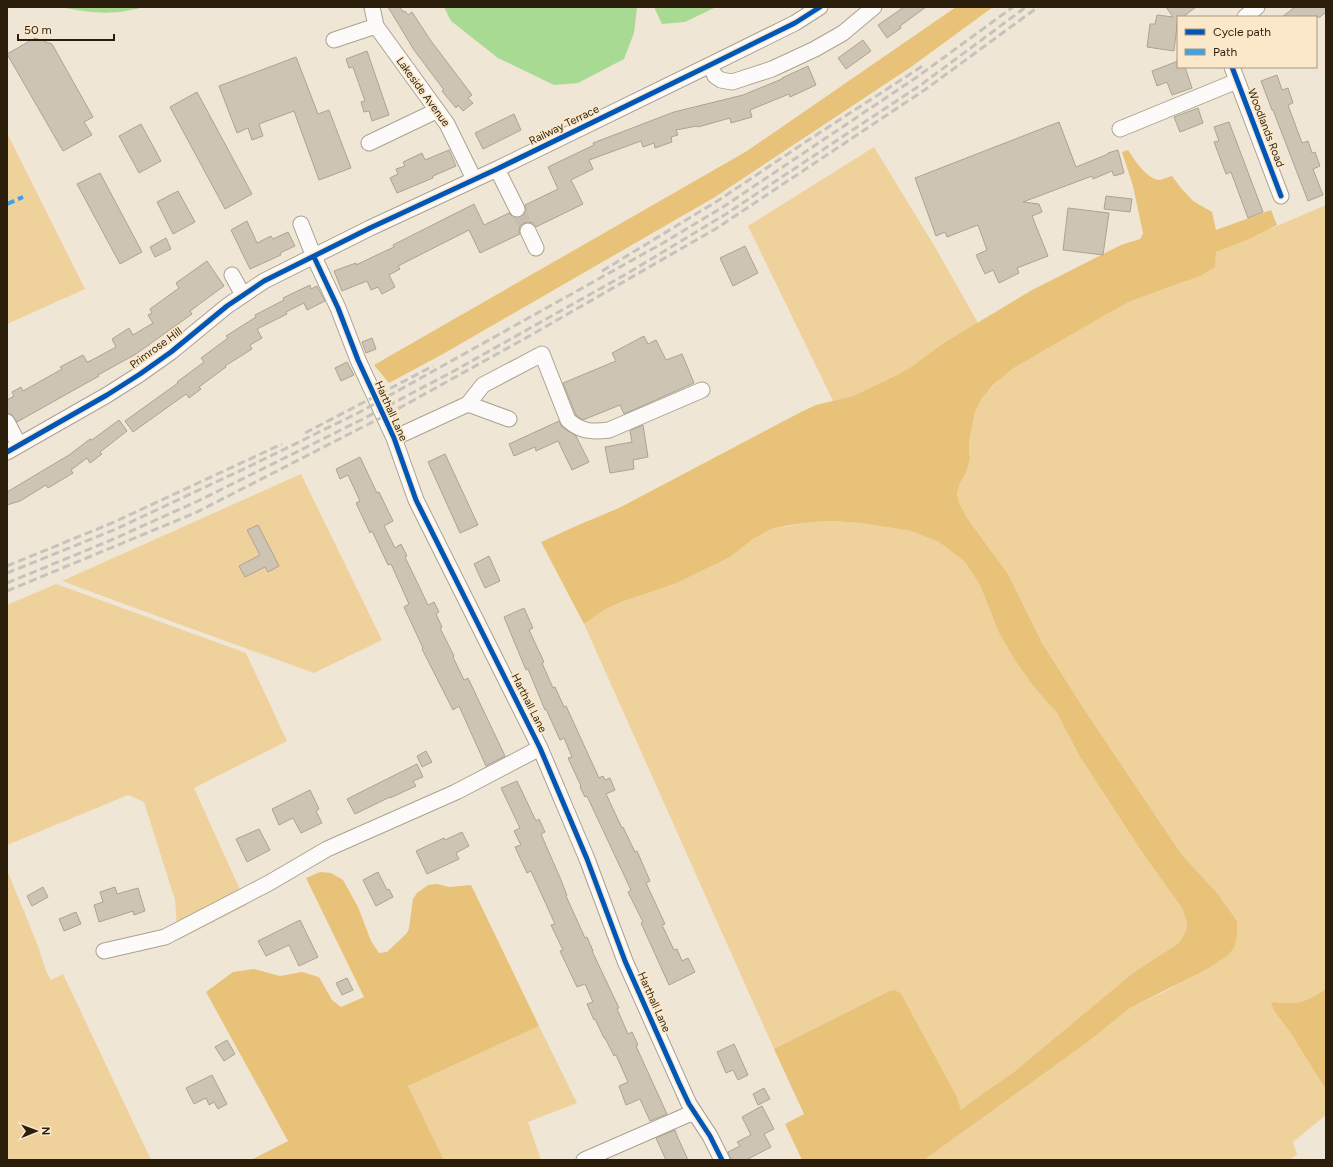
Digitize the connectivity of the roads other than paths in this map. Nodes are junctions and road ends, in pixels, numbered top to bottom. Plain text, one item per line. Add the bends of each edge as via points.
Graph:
1 (372, 7) edge
2 (820, 7) edge
3 (874, 7) edge
4 (1257, 7) edge
5 (1246, 16) edge
6 (376, 26) junction
7 (334, 40) dead end
8 (710, 65) junction
9 (1235, 74) edge
10 (436, 111) junction
11 (1120, 130) dead end
12 (369, 143) dead end
13 (496, 169) junction
14 (474, 179) junction
15 (1280, 196) dead end
16 (517, 209) tunnel mouth
17 (301, 224) dead end
18 (528, 231) tunnel mouth
19 (536, 248) dead end
20 (314, 257) junction
21 (232, 275) dead end
22 (243, 295) junction
23 (702, 390) dead end
24 (468, 404) junction
25 (509, 419) dead end
26 (7, 422) edge
27 (394, 438) junction
28 (13, 448) edge
29 (540, 748) junction
30 (104, 951) dead end
31 (694, 1112) junction
32 (584, 1160) edge
33 (722, 1160) edge

1 - 6 street, Lakeside Avenue
2 - 8 street, Railway Terrace via 795,23
3 - 8 street via 842,33 772,69 732,82 715,76
4 - 5 street
6 - 7 street
6 - 10 street, Lakeside Avenue
8 - 13 street, Railway Terrace
9 - 11 street
9 - 15 street, Woodlands Road
10 - 12 street
10 - 14 street, Lakeside Avenue via 454,136
13 - 14 street, Railway Terrace
13 - 16 street
14 - 20 street, Railway Terrace
17 - 20 street, Harthall Lane
18 - 19 street
20 - 22 street, Primrose Hill via 264,281
20 - 27 street, Harthall Lane
21 - 22 street
22 - 28 street, Primrose Hill via 140,374
23 - 24 street via 609,430 584,430 568,420 542,354 483,385
24 - 25 street
24 - 27 street
26 - 28 street
27 - 29 street, Harthall Lane via 416,500
29 - 30 street via 456,792 327,849 269,883 165,937
29 - 31 street, Harthall Lane via 587,859 625,961 679,1084
31 - 32 street
31 - 33 street, Harthall Lane

